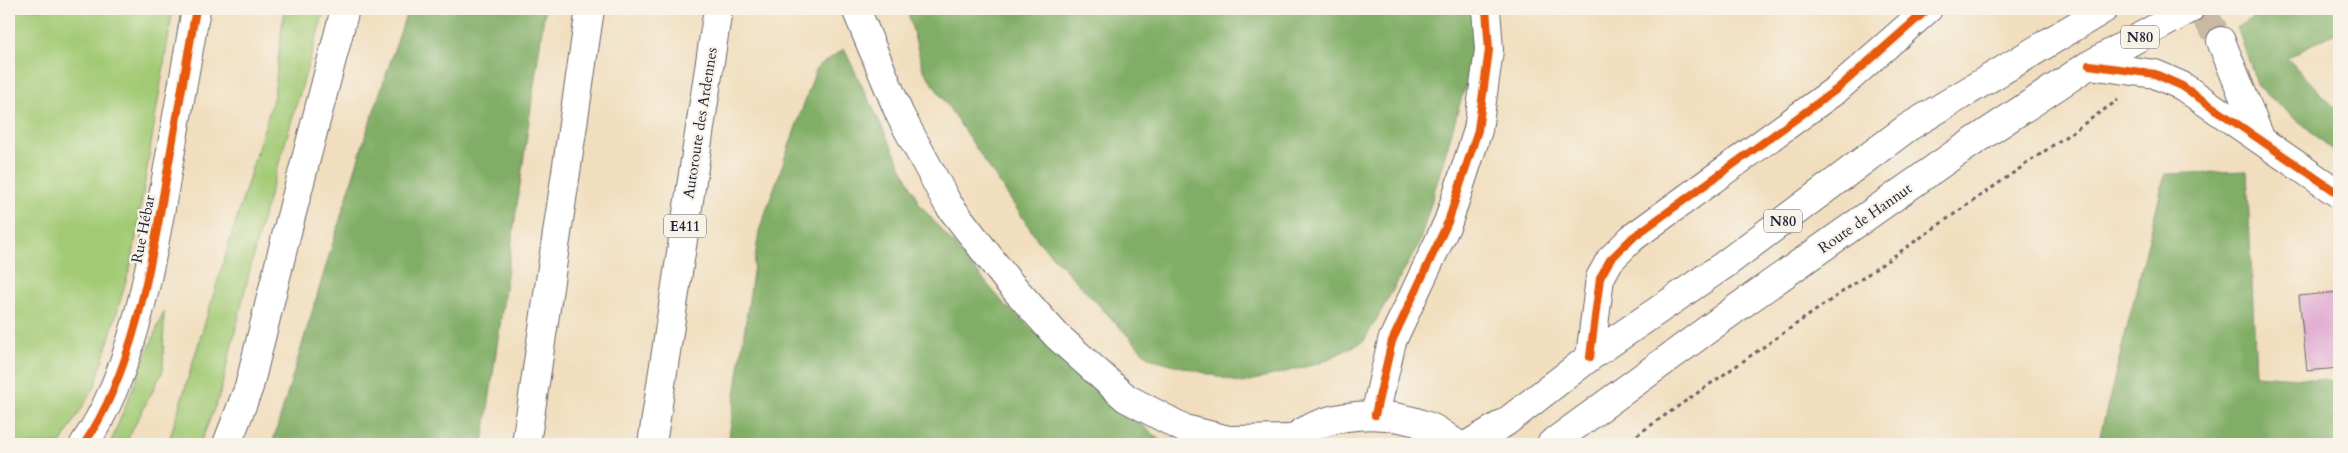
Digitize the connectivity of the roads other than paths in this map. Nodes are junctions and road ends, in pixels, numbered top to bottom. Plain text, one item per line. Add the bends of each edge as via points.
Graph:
1 (196, 9) edge
2 (346, 9) edge
3 (590, 9) edge
4 (718, 9) edge
5 (856, 9) edge
6 (1486, 9) edge
7 (1928, 9) edge
8 (2104, 9) edge
9 (2190, 9) edge
10 (2221, 41) tunnel mouth
11 (2089, 65) junction
12 (2261, 140) junction
13 (2339, 194) edge
14 (1590, 357) junction
15 (1375, 415) junction
16 (1290, 442) edge
17 (84, 444) edge
18 (227, 444) edge
19 (526, 444) edge
20 (652, 444) edge
21 (1457, 444) edge
22 (1469, 444) edge
23 (1550, 444) edge

1 - 17 main road, Rue Hébar via 140,310 116,381
2 - 18 main road via 286,232 249,387
3 - 19 main road
4 - 20 main road, Autoroute des Ardennes / E411
5 - 16 main road via 900,115 948,204 1007,280 1056,335 1126,398 1186,429 1228,440
6 - 15 main road via 1489,50 1478,130 1448,222 1392,341
7 - 14 main road via 1837,89 1632,238 1610,260 1600,278
8 - 14 main road, N80 via 1907,128 1724,265
9 - 11 main road, Route de Hannut / N80
10 - 12 main road
11 - 12 main road via 2155,74 2182,86
11 - 23 main road, Route de Hannut / N80 via 1955,154
12 - 13 main road
14 - 22 main road, N80 via 1506,422
15 - 16 main road via 1324,422
15 - 21 main road via 1405,418 1432,428

